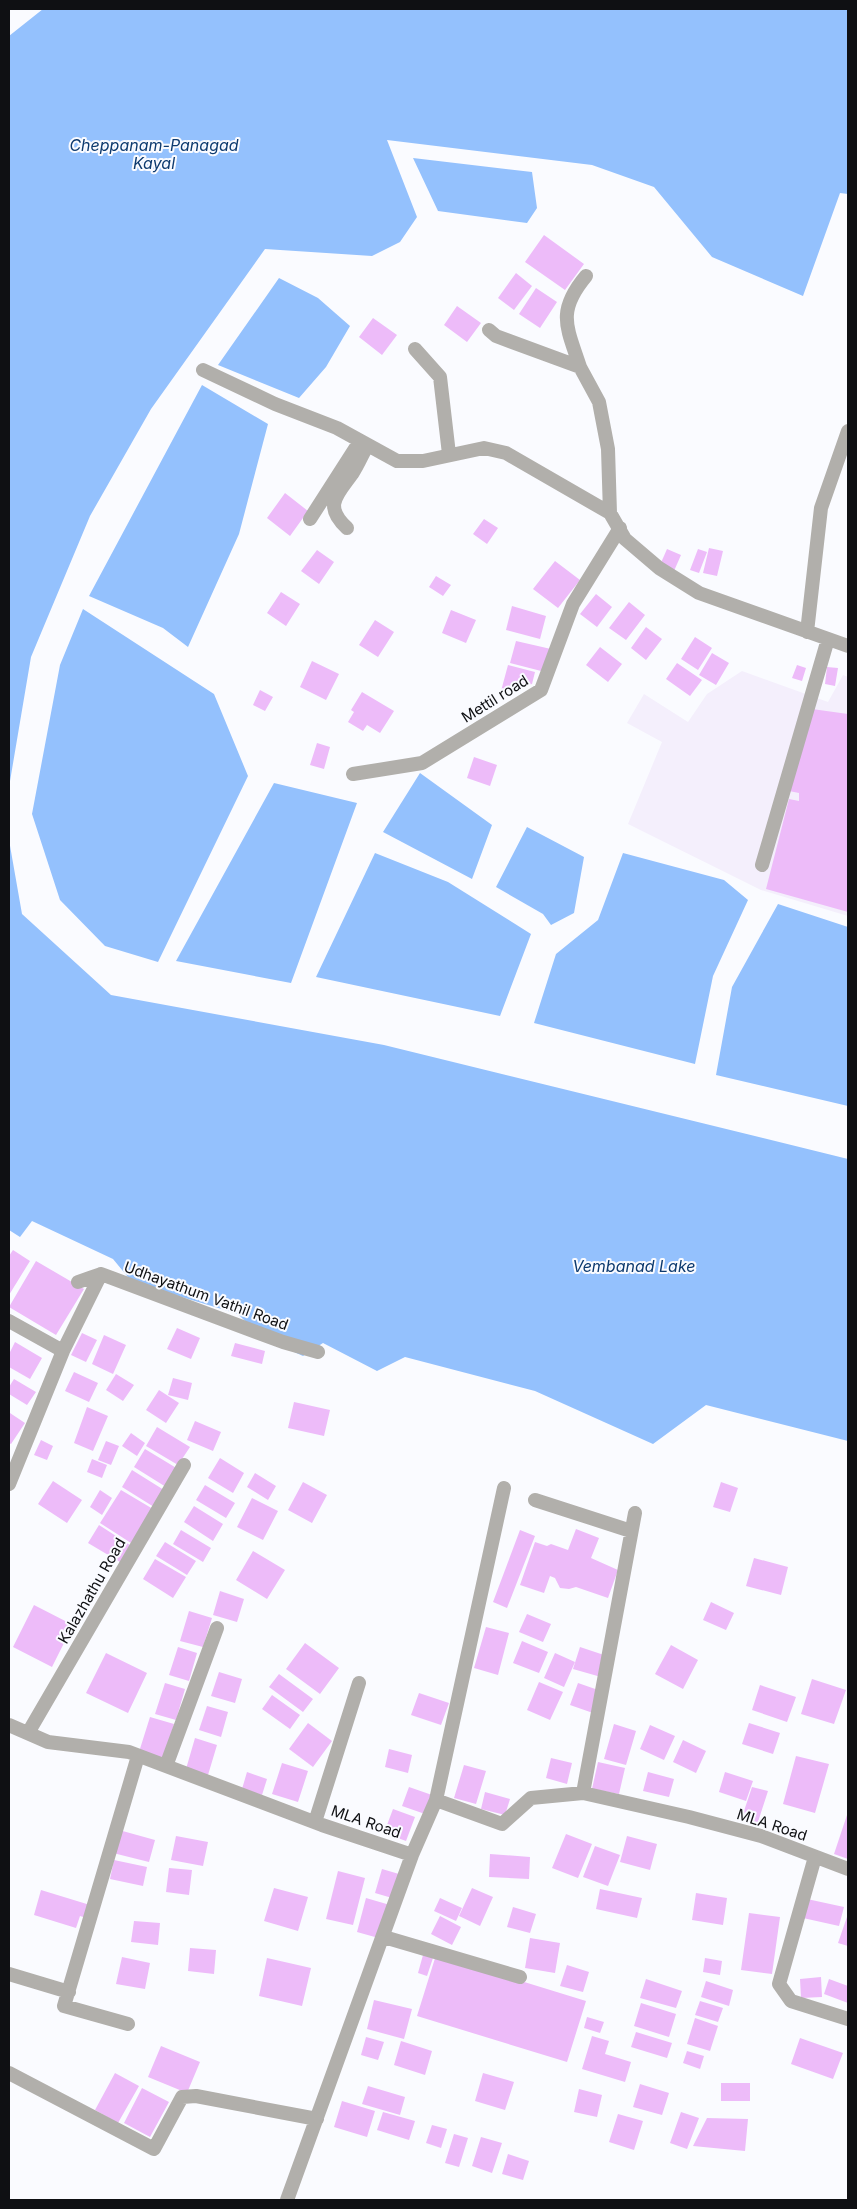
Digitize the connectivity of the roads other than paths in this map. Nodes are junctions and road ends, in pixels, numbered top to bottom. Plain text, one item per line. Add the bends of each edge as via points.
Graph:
1 (586, 276) dead end
2 (489, 330) dead end
3 (415, 349) dead end
4 (580, 367) junction
5 (202, 370) dead end
6 (848, 431) edge
7 (363, 443) junction
8 (448, 454) junction
9 (610, 512) junction
10 (310, 519) dead end
11 (347, 528) dead end
12 (620, 528) junction
13 (807, 632) junction
14 (828, 639) junction
15 (848, 646) edge
16 (353, 774) dead end
17 (762, 865) dead end
18 (101, 1274) junction
19 (78, 1282) dead end
20 (9, 1320) edge
21 (63, 1351) junction
22 (318, 1352) dead end
23 (184, 1465) dead end
24 (9, 1484) edge
25 (504, 1488) dead end
26 (535, 1500) dead end
27 (635, 1513) dead end
28 (631, 1531) junction
29 (217, 1628) dead end
30 (359, 1683) dead end
31 (9, 1725) edge
32 (28, 1733) junction
33 (138, 1756) junction
34 (166, 1766) junction
35 (583, 1793) junction
36 (436, 1800) junction
37 (315, 1822) junction
38 (412, 1855) junction
39 (815, 1856) junction
40 (848, 1869) edge
41 (384, 1937) junction
42 (9, 1974) edge
43 (520, 1977) dead end
44 (69, 1992) junction
45 (848, 2019) edge
46 (128, 2024) dead end
47 (9, 2073) edge
48 (317, 2119) junction
49 (287, 2200) edge

1 - 4 street via 572,293 565,319
2 - 4 street via 496,336
3 - 8 street via 440,377
4 - 9 street via 599,402 608,449
5 - 7 street via 337,428
6 - 13 street via 821,508
7 - 8 street via 397,461 423,461
7 - 10 street
7 - 11 street via 353,472 333,505 337,518
8 - 9 street via 484,448 506,453
9 - 12 street
12 - 13 street via 625,539 659,568 699,593
12 - 16 street, Mettil road via 572,604 541,690 422,763
13 - 14 street
14 - 15 street
14 - 17 street
18 - 19 street
18 - 21 street, Udhayathum Vathil Road
18 - 22 street, Udhayathum Vathil Road
20 - 21 street
21 - 24 street, Udhayathum Vathil Road
23 - 32 street, Kalazhathu Road
25 - 36 street
26 - 28 street
27 - 28 street
28 - 35 street
29 - 34 street
30 - 37 street
31 - 32 street, MLA Road
32 - 33 street, MLA Road via 48,1742 129,1752
33 - 34 street, MLA Road
33 - 44 street
34 - 37 street, MLA Road
35 - 36 street, MLA Road via 531,1798 502,1824
35 - 39 street, MLA Road via 689,1816 761,1836
36 - 38 street, MLA Road
37 - 38 street, MLA Road
38 - 41 street
39 - 40 street, MLA Road
39 - 45 street via 779,1984 792,2001
41 - 43 street
41 - 48 street
42 - 44 street
44 - 46 street via 64,2006
47 - 48 street via 154,2149 182,2097 196,2096
48 - 49 street

